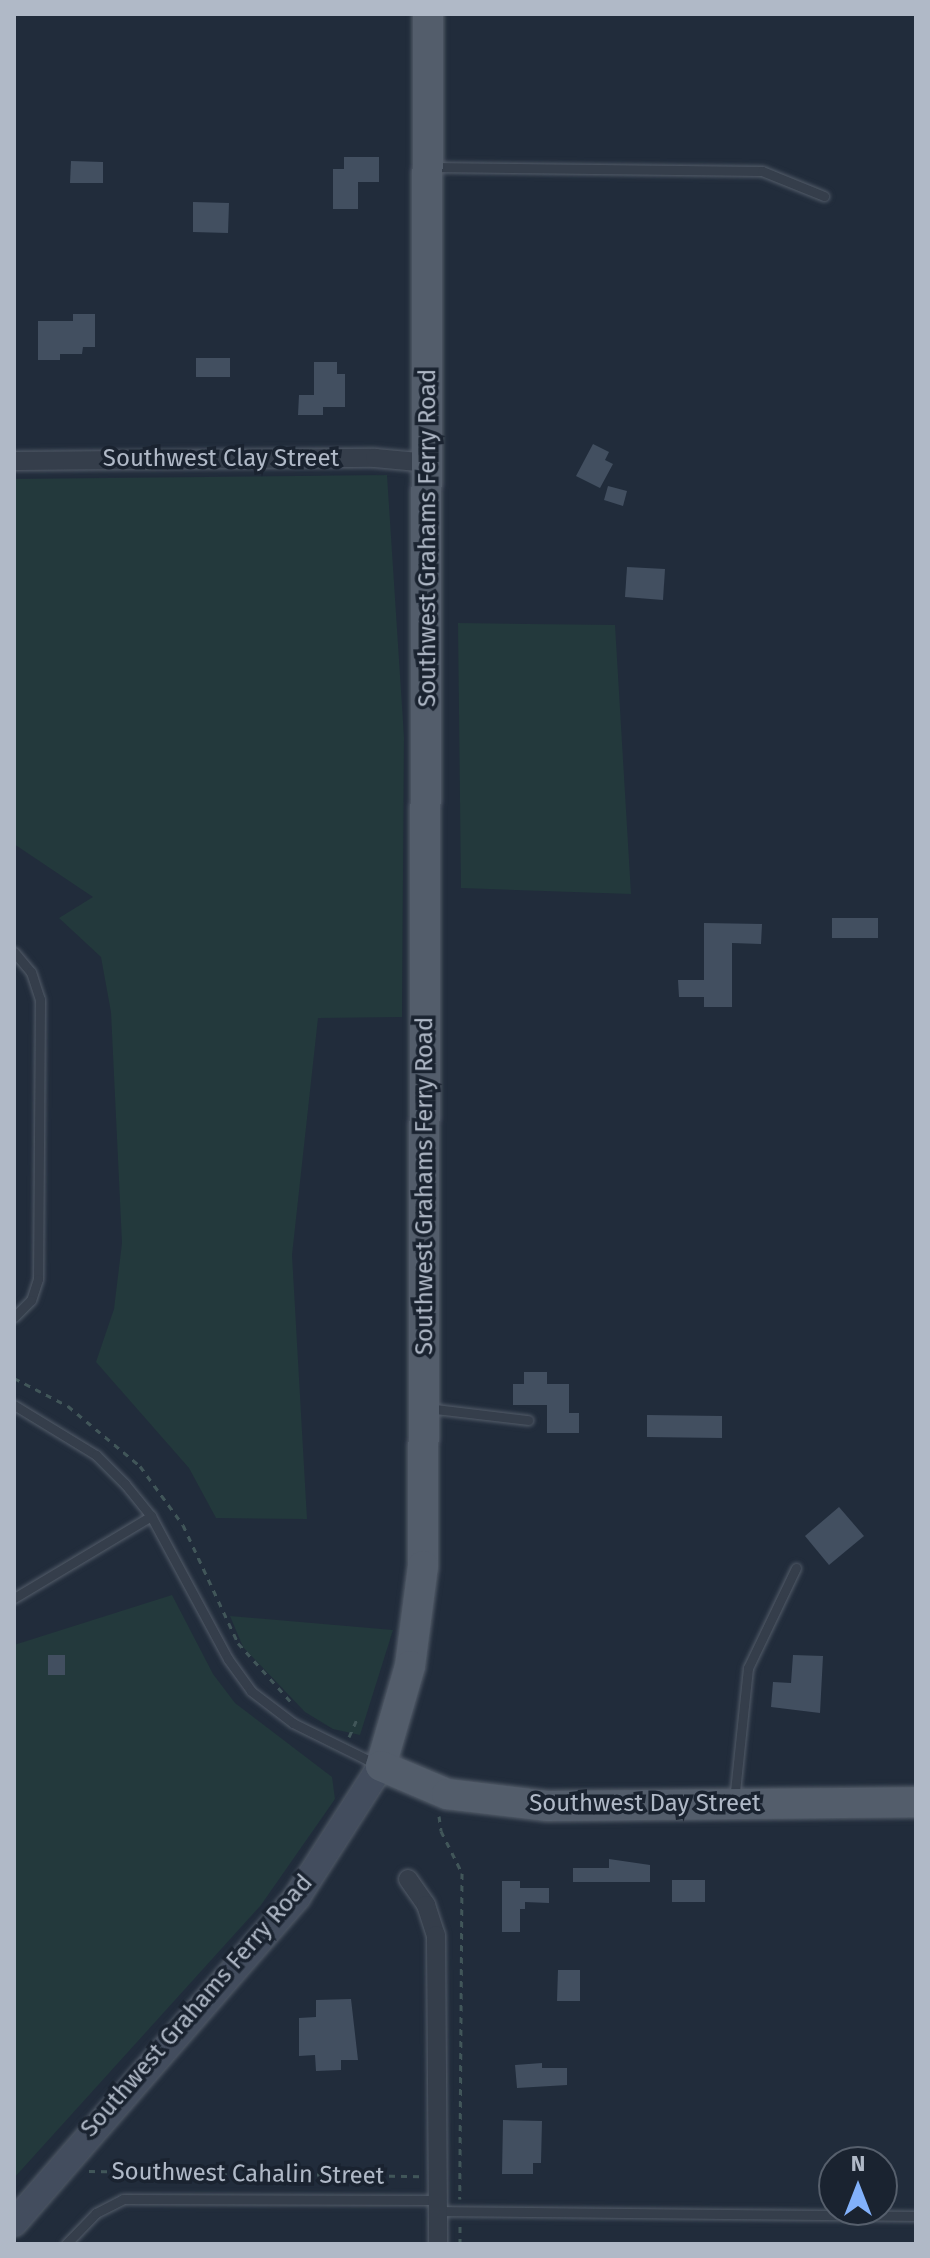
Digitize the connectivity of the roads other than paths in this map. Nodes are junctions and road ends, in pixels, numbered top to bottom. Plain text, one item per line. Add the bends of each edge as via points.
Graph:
1 (428, 14) edge
2 (428, 167) junction
3 (824, 196) dead end
4 (14, 461) edge
5 (429, 463) junction
6 (14, 952) edge
7 (14, 1317) edge
8 (14, 1405) edge
9 (424, 1408) junction
10 (528, 1420) dead end
11 (151, 1516) junction
12 (796, 1568) dead end
13 (14, 1598) edge
14 (381, 1766) junction
15 (916, 1802) edge
16 (734, 1804) junction
17 (408, 1879) dead end
18 (437, 2205) junction
19 (18, 2211) edge
20 (916, 2216) edge
21 (66, 2244) edge
22 (438, 2244) edge

1 - 2 main road, Southwest Grahams Ferry Road
2 - 3 lane via 762,171
2 - 5 main road, Southwest Grahams Ferry Road
4 - 5 street, Southwest Clay Street via 375,458
5 - 9 main road, Southwest Grahams Ferry Road
6 - 7 lane via 31,972 40,999 38,1279 31,1300
8 - 11 lane via 96,1455
9 - 10 lane
9 - 14 main road, Southwest Grahams Ferry Road via 419,1615 401,1704
11 - 13 lane
11 - 14 lane via 228,1659 251,1691 293,1723
12 - 16 lane via 748,1668
14 - 16 main road, Southwest Day Street via 447,1794 548,1806
14 - 19 main road, Southwest Grahams Ferry Road via 297,1897
15 - 16 main road, Southwest Day Street
17 - 18 street via 426,1905 436,1935
18 - 20 lane via 460,2211
18 - 21 lane via 123,2199 96,2213
18 - 22 street

